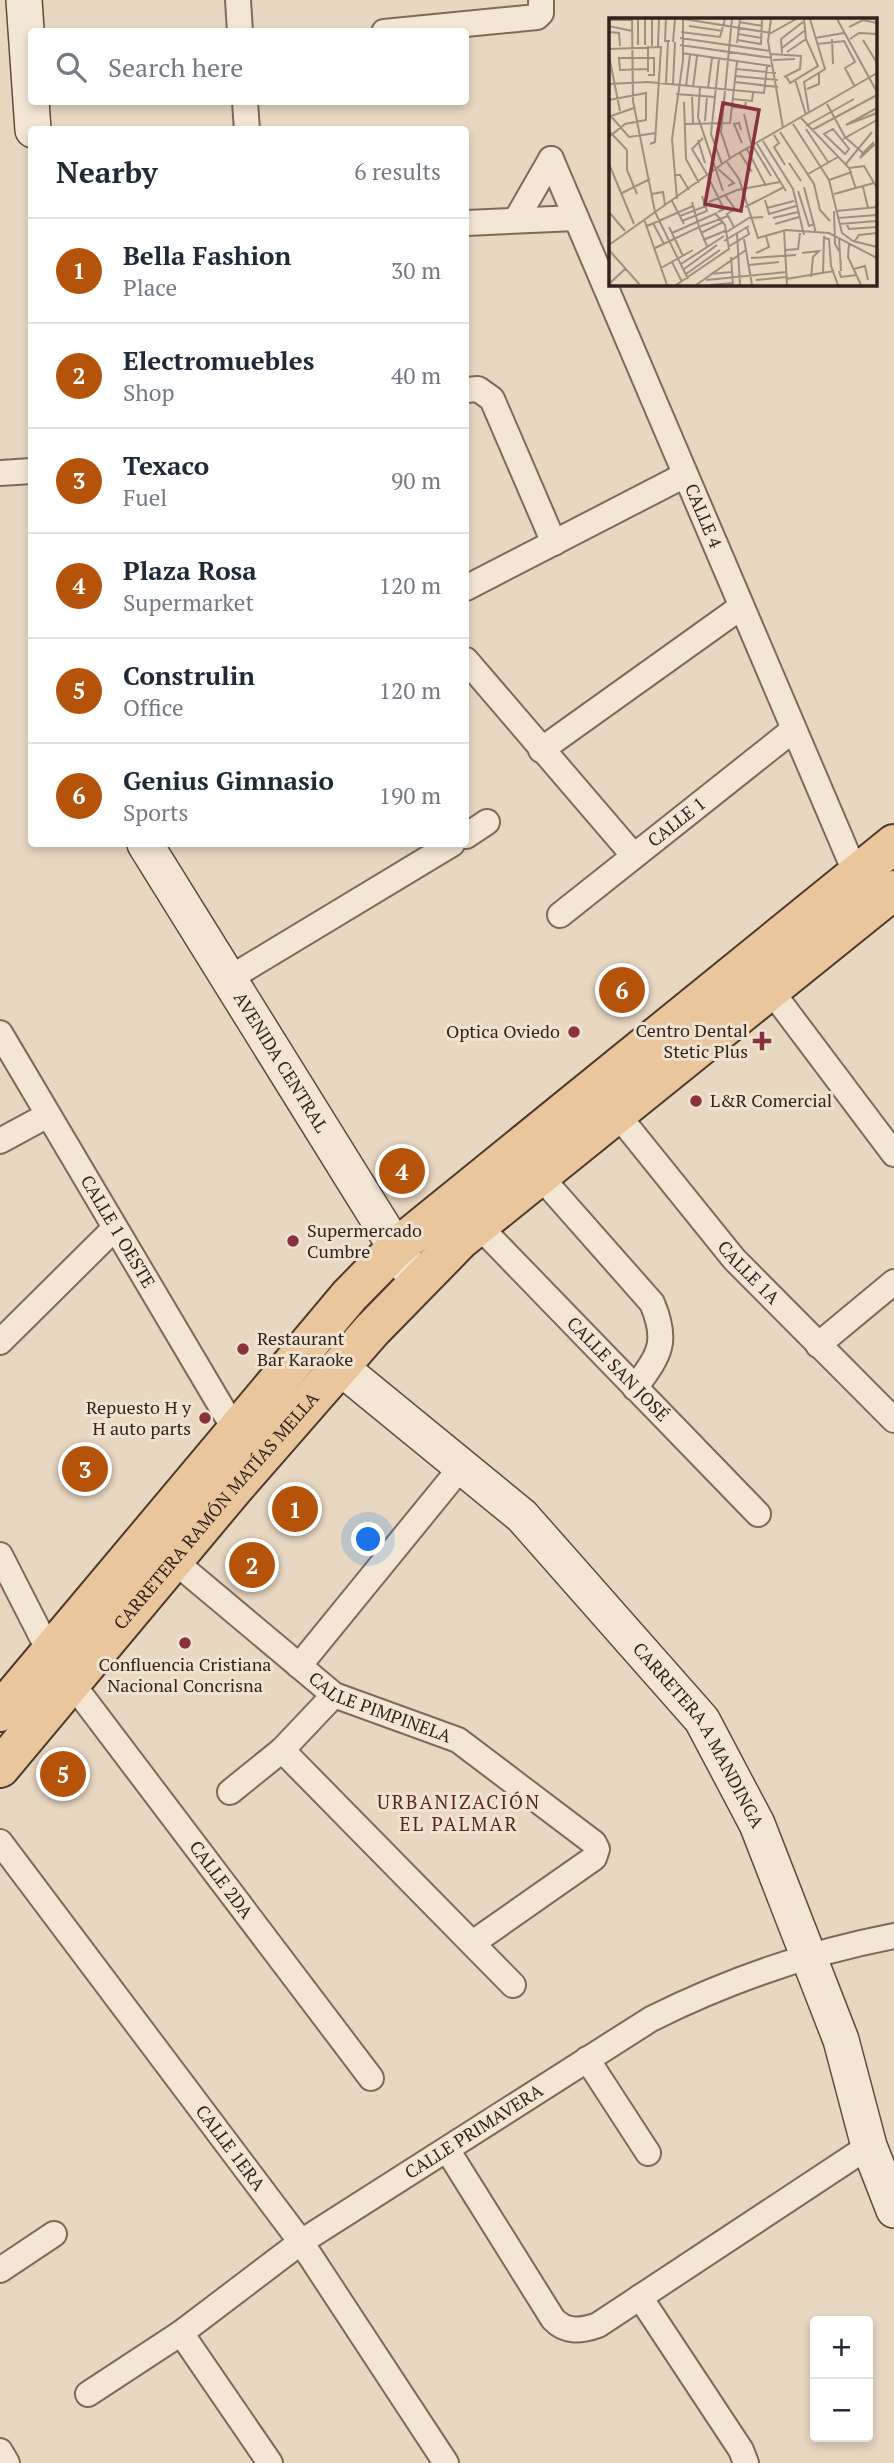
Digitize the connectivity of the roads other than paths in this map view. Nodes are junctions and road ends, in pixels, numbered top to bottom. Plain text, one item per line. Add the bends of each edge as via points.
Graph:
1 (24, 0) edge
2 (238, 0) edge
3 (540, 8) edge
4 (240, 28) edge
5 (410, 28) edge
6 (28, 58) edge
7 (31, 105) edge
8 (245, 105) edge
9 (33, 126) edge
10 (247, 126) edge
11 (576, 218) junction
12 (516, 220) junction
13 (469, 223) edge
14 (469, 390) edge
15 (28, 471) edge
16 (0, 473) edge
17 (685, 475) junction
18 (554, 543) junction
19 (469, 586) edge
20 (741, 607) junction
21 (469, 664) edge
22 (793, 730) junction
23 (541, 750) junction
24 (488, 822) dead end
25 (469, 834) edge
26 (894, 844) edge
27 (147, 847) edge
28 (447, 847) edge
29 (634, 856) junction
30 (873, 890) edge
31 (560, 915) dead end
32 (230, 978) junction
33 (769, 988) junction
34 (0, 1033) edge
35 (617, 1114) junction
36 (48, 1115) junction
37 (0, 1141) edge
38 (894, 1154) edge
39 (539, 1175) junction
40 (478, 1225) junction
41 (114, 1229) junction
42 (396, 1248) junction
43 (417, 1281) junction
44 (894, 1282) edge
45 (0, 1342) edge
46 (818, 1345) junction
47 (340, 1367) junction
48 (635, 1388) junction
49 (894, 1419) edge
50 (235, 1430) junction
51 (462, 1466) junction
52 (758, 1514) dead end
53 (0, 1555) edge
54 (173, 1560) junction
55 (49, 1651) junction
56 (299, 1666) junction
57 (71, 1682) junction
58 (334, 1695) junction
59 (0, 1712) edge
60 (282, 1749) junction
61 (0, 1768) edge
62 (230, 1792) dead end
63 (0, 1842) edge
64 (894, 1936) edge
65 (474, 1942) junction
66 (809, 1958) junction
67 (513, 1985) dead end
68 (587, 2059) junction
69 (371, 2078) dead end
70 (869, 2146) junction
71 (448, 2151) junction
72 (648, 2153) dead end
73 (894, 2210) edge
74 (54, 2234) dead end
75 (301, 2242) junction
76 (0, 2270) edge
77 (640, 2297) junction
78 (181, 2333) junction
79 (88, 2395) dead end
80 (0, 2451) edge
81 (7, 2463) edge
82 (270, 2463) edge
83 (446, 2463) edge
84 (746, 2463) edge

1 - 6 street
2 - 4 street
3 - 5 street
7 - 9 street
8 - 10 street
11 - 12 street
11 - 12 street, CALLE 4 via 551,159
11 - 17 street, CALLE 4
12 - 13 street
14 - 18 street via 492,399
15 - 16 street
17 - 18 street
17 - 20 street, CALLE 4
18 - 19 street
20 - 22 street, CALLE 4
20 - 23 street
21 - 23 street
22 - 29 street, CALLE 1
22 - 30 street, CALLE 4
23 - 29 street
24 - 25 street
26 - 30 main road, CARRETERA RAMÓN MATÍAS MELLA
27 - 32 street, AVENIDA CENTRAL
28 - 32 street
29 - 31 street, CALLE 1
30 - 33 main road, CARRETERA RAMÓN MATÍAS MELLA
30 - 42 main road, CARRETERA RAMÓN MATÍAS MELLA
32 - 42 street, AVENIDA CENTRAL
33 - 35 main road, CARRETERA RAMÓN MATÍAS MELLA
33 - 38 street
34 - 36 street, CALLE 1 OESTE
35 - 39 main road, CARRETERA RAMÓN MATÍAS MELLA
35 - 46 street, CALLE 1A via 734,1259
36 - 37 street
36 - 41 street, CALLE 1 OESTE
39 - 40 main road, CARRETERA RAMÓN MATÍAS MELLA
39 - 48 street via 652,1303 662,1327 659,1355
40 - 43 main road, CARRETERA RAMÓN MATÍAS MELLA
40 - 48 street, CALLE SAN JOSÉ
41 - 45 street
41 - 50 street, CALLE 1 OESTE
42 - 43 street, AVENIDA CENTRAL
42 - 50 main road, CARRETERA RAMÓN MATÍAS MELLA
43 - 47 main road, CARRETERA RAMÓN MATÍAS MELLA
44 - 46 street
46 - 49 street, CALLE 1A
47 - 51 street, CARRETERA A MANDINGA
47 - 54 main road, CARRETERA RAMÓN MATÍAS MELLA
48 - 52 street, CALLE SAN JOSÉ
50 - 55 main road, CARRETERA RAMÓN MATÍAS MELLA
51 - 56 street
51 - 66 street, CARRETERA A MANDINGA via 522,1516 702,1720 757,1824
53 - 55 street, CALLE 2DA
54 - 56 street, CALLE PIMPINELA
54 - 57 main road, CARRETERA RAMÓN MATÍAS MELLA
55 - 57 street, CALLE 2DA
55 - 59 main road, CARRETERA RAMÓN MATÍAS MELLA
56 - 58 street, CALLE PIMPINELA
57 - 61 main road, CARRETERA RAMÓN MATÍAS MELLA
57 - 69 street, CALLE 2DA
58 - 60 street
58 - 65 street, CALLE PIMPINELA via 458,1740 594,1843 594,1858
60 - 62 street
60 - 65 street
63 - 75 street, CALLE 1ERA
64 - 66 street, CALLE PRIMAVERA
65 - 67 street
66 - 68 street, CALLE PRIMAVERA via 701,1994
66 - 70 street, CARRETERA A MANDINGA via 841,2040
68 - 71 street, CALLE PRIMAVERA
68 - 72 street
70 - 73 street, CARRETERA A MANDINGA
70 - 77 street
71 - 75 street, CALLE PRIMAVERA
71 - 77 street via 559,2326 585,2330
74 - 76 street
75 - 78 street, CALLE PRIMAVERA
75 - 83 street, CALLE 1ERA
77 - 84 street
78 - 79 street, CALLE PRIMAVERA
78 - 82 street
80 - 81 street

